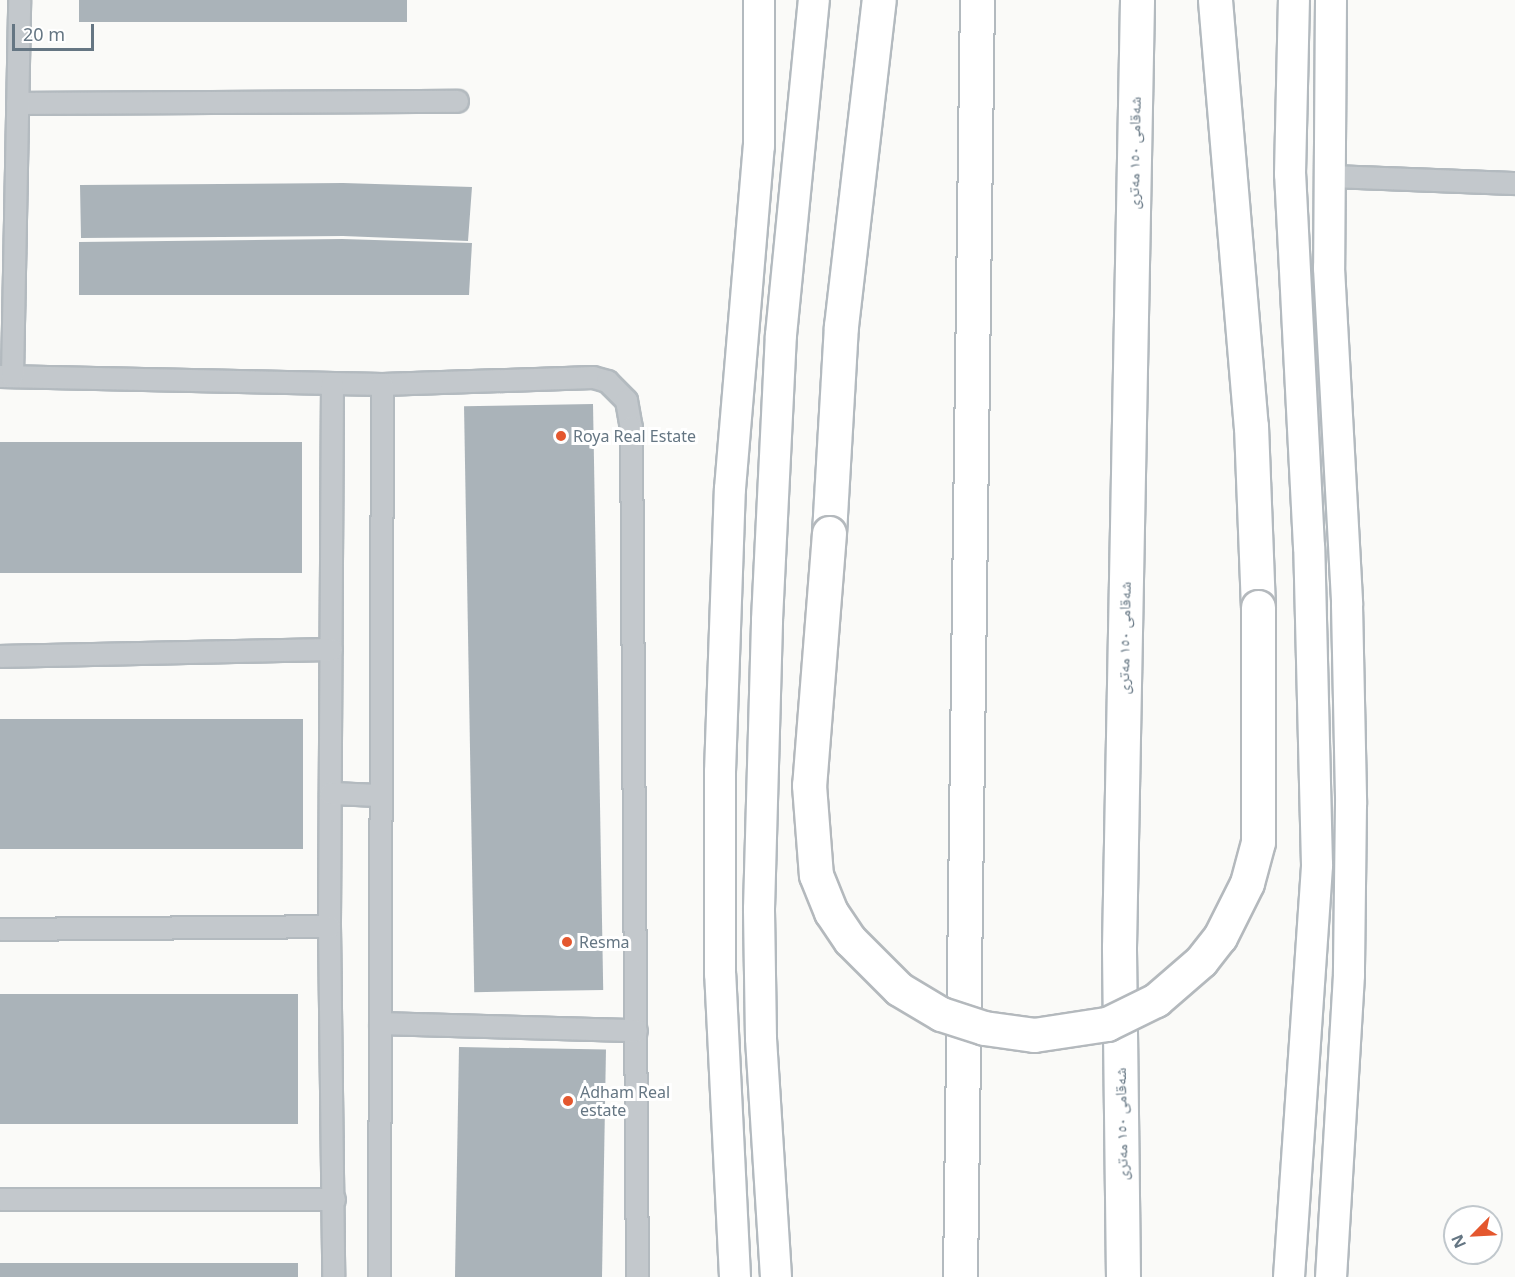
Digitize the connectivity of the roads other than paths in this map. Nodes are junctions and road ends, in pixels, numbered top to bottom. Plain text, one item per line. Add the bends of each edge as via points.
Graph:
1 (19, 0) edge
2 (759, 0) edge
3 (814, 0) edge
4 (879, 0) edge
5 (977, 0) edge
6 (1137, 0) edge
7 (1215, 0) edge
8 (1294, 0) edge
9 (1331, 0) edge
10 (457, 101) dead end
11 (17, 103) junction
12 (1329, 177) junction
13 (1515, 183) edge
14 (6, 376) edge
15 (332, 384) junction
16 (382, 384) junction
17 (331, 649) junction
18 (0, 656) edge
19 (330, 793) junction
20 (380, 795) junction
21 (329, 926) junction
22 (0, 929) edge
23 (380, 1023) junction
24 (636, 1030) junction
25 (0, 1199) edge
26 (334, 1199) junction
27 (333, 1277) edge
28 (379, 1277) edge
29 (637, 1277) edge
30 (735, 1277) edge
31 (777, 1277) edge
32 (960, 1277) edge
33 (1123, 1277) edge
34 (1289, 1277) edge
35 (1331, 1277) edge

1 - 11 street
2 - 30 street via 759,146 730,489 720,772 720,974
3 - 31 street via 781,335 766,620 759,932
4 - 7 highway, bridge via 841,326 809,785 816,875 831,912 850,940 898,989 941,1014 984,1029 1034,1035 1107,1024 1156,1000 1201,961 1220,937 1247,883 1257,842 1258,608 1251,426
5 - 32 highway
6 - 33 highway, شەقامی ١٥٠ مەتری via 1119,947
8 - 34 street via 1291,185 1309,547 1317,865
9 - 12 street
10 - 11 street
11 - 14 street
12 - 13 street
12 - 35 street via 1351,804 1349,975
14 - 15 street
15 - 16 street
15 - 17 street
16 - 20 street
16 - 24 street via 593,377 607,381 626,400 631,427
17 - 18 street
17 - 19 street
19 - 20 street
19 - 21 street
20 - 23 street
21 - 22 street
21 - 26 street
23 - 24 street
23 - 28 street
24 - 29 street
25 - 26 street
26 - 27 street

